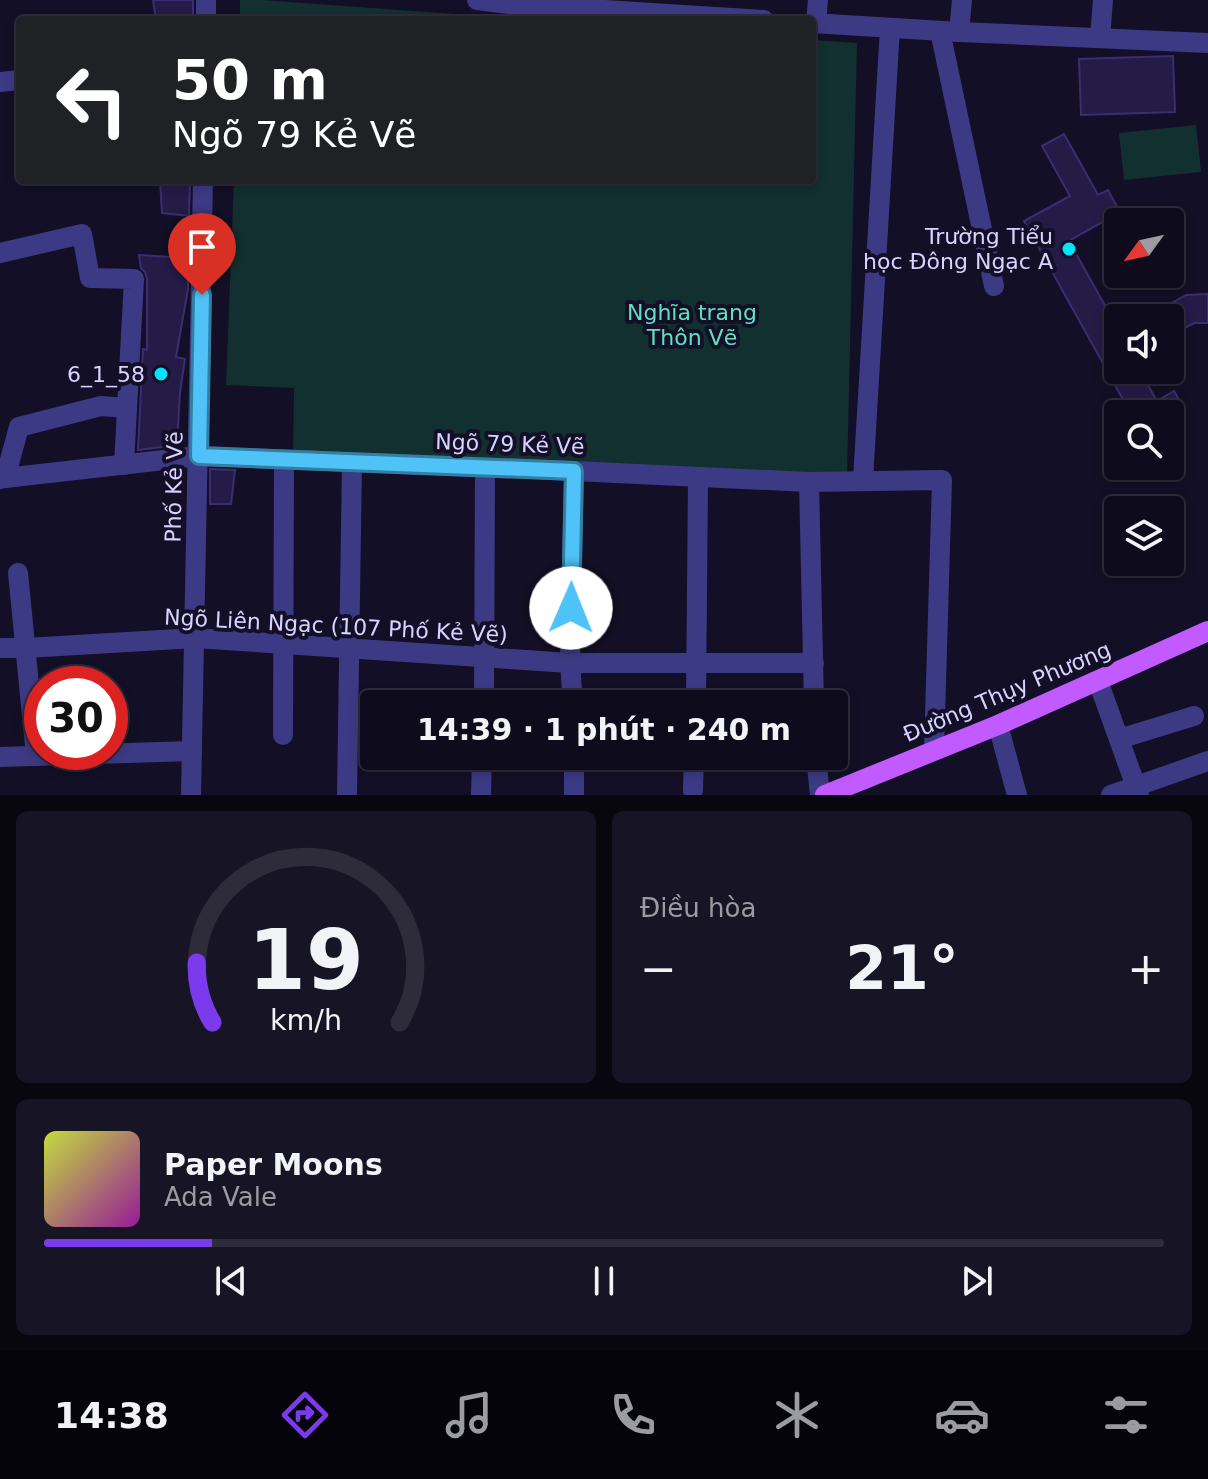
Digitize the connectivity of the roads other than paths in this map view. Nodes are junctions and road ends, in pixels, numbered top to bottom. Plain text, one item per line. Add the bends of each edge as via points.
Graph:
1 (477, 0) edge
2 (962, 0) edge
3 (1103, 0) edge
4 (510, 2) edge
5 (696, 8) edge
6 (741, 16) edge
7 (816, 23) edge
8 (890, 28) junction
9 (950, 32) junction
10 (1100, 38) junction
11 (1208, 43) edge
12 (203, 184) edge
13 (0, 253) edge
14 (994, 286) dead end
15 (127, 408) junction
16 (199, 456) junction
17 (284, 460) junction
18 (352, 462) junction
19 (124, 465) junction
20 (485, 467) junction
21 (574, 471) junction
22 (698, 477) junction
23 (3, 479) edge
24 (863, 480) junction
25 (809, 482) junction
26 (18, 573) dead end
27 (1208, 631) edge
28 (195, 638) junction
29 (284, 644) junction
30 (0, 648) edge
31 (26, 648) junction
32 (349, 648) junction
33 (485, 657) junction
34 (570, 663) junction
35 (697, 663) junction
36 (814, 663) junction
37 (28, 666) edge
38 (1098, 681) junction
39 (484, 690) edge
40 (572, 690) edge
41 (696, 690) edge
42 (814, 690) edge
43 (1194, 716) dead end
44 (998, 725) junction
45 (283, 735) dead end
46 (1119, 739) junction
47 (934, 750) junction
48 (192, 751) junction
49 (128, 753) edge
50 (24, 756) edge
51 (0, 757) edge
52 (1208, 761) edge
53 (482, 770) edge
54 (574, 770) edge
55 (694, 770) edge
56 (818, 770) edge
57 (693, 790) dead end
58 (1137, 790) edge
59 (191, 795) edge
60 (347, 795) edge
61 (481, 795) edge
62 (574, 795) edge
63 (822, 795) edge
64 (1017, 795) edge
65 (1111, 795) edge

1 - 4 street
2 - 9 street
3 - 10 street
4 - 5 street
5 - 6 street
7 - 8 street
8 - 9 street
8 - 24 street
9 - 10 street
9 - 14 street
10 - 11 street
12 - 16 street, Phố Kẻ Vẽ
13 - 15 street via 82,234 90,278 134,279
15 - 19 street
15 - 23 street via 101,406 19,427
16 - 17 street, Ngõ 79 Kẻ Vẽ
16 - 19 street, Ngõ 79 Kẻ Vẽ
16 - 28 street, Phố Kẻ Vẽ
17 - 18 street, Ngõ 79 Kẻ Vẽ
17 - 29 street
18 - 20 street, Ngõ 79 Kẻ Vẽ
18 - 32 street
19 - 23 street, Ngõ 79 Kẻ Vẽ
20 - 21 street, Ngõ 79 Kẻ Vẽ
20 - 33 street
21 - 22 street, Ngõ 79 Kẻ Vẽ
21 - 34 street
22 - 25 street, Ngõ 79 Kẻ Vẽ
22 - 35 street
24 - 25 street, Ngõ 79 Kẻ Vẽ
24 - 47 street, Ngõ 79 Kẻ Vẽ via 942,480
25 - 36 street
26 - 31 street
27 - 38 main road, Đường Thụy Phương
28 - 29 street, Ngõ Liên Ngạc (107 Phố Kẻ Vẽ)
28 - 31 street, Ngõ Liên Ngạc (107 Phố Kẻ Vẽ)
28 - 48 street, Phố Kẻ Vẽ
29 - 32 street, Ngõ Liên Ngạc (107 Phố Kẻ Vẽ)
29 - 45 street
30 - 31 street, Ngõ Liên Ngạc (107 Phố Kẻ Vẽ)
31 - 37 street
32 - 33 street, Ngõ Liên Ngạc (107 Phố Kẻ Vẽ)
32 - 60 street
33 - 34 street, Ngõ Liên Ngạc (107 Phố Kẻ Vẽ)
33 - 39 street
34 - 35 street, Ngõ Liên Ngạc (107 Phố Kẻ Vẽ)
34 - 40 street
35 - 36 street, Ngõ Liên Ngạc (107 Phố Kẻ Vẽ)
35 - 41 street
36 - 42 street
38 - 44 main road, Đường Thụy Phương
38 - 46 street
43 - 46 street
44 - 47 main road, Đường Thụy Phương
44 - 64 street
46 - 58 street
47 - 63 main road, Đường Thụy Phương
48 - 49 street
48 - 59 street, Phố Kẻ Vẽ
50 - 51 street
52 - 58 street
53 - 61 street
54 - 62 street
55 - 57 street
56 - 63 street
58 - 65 street

